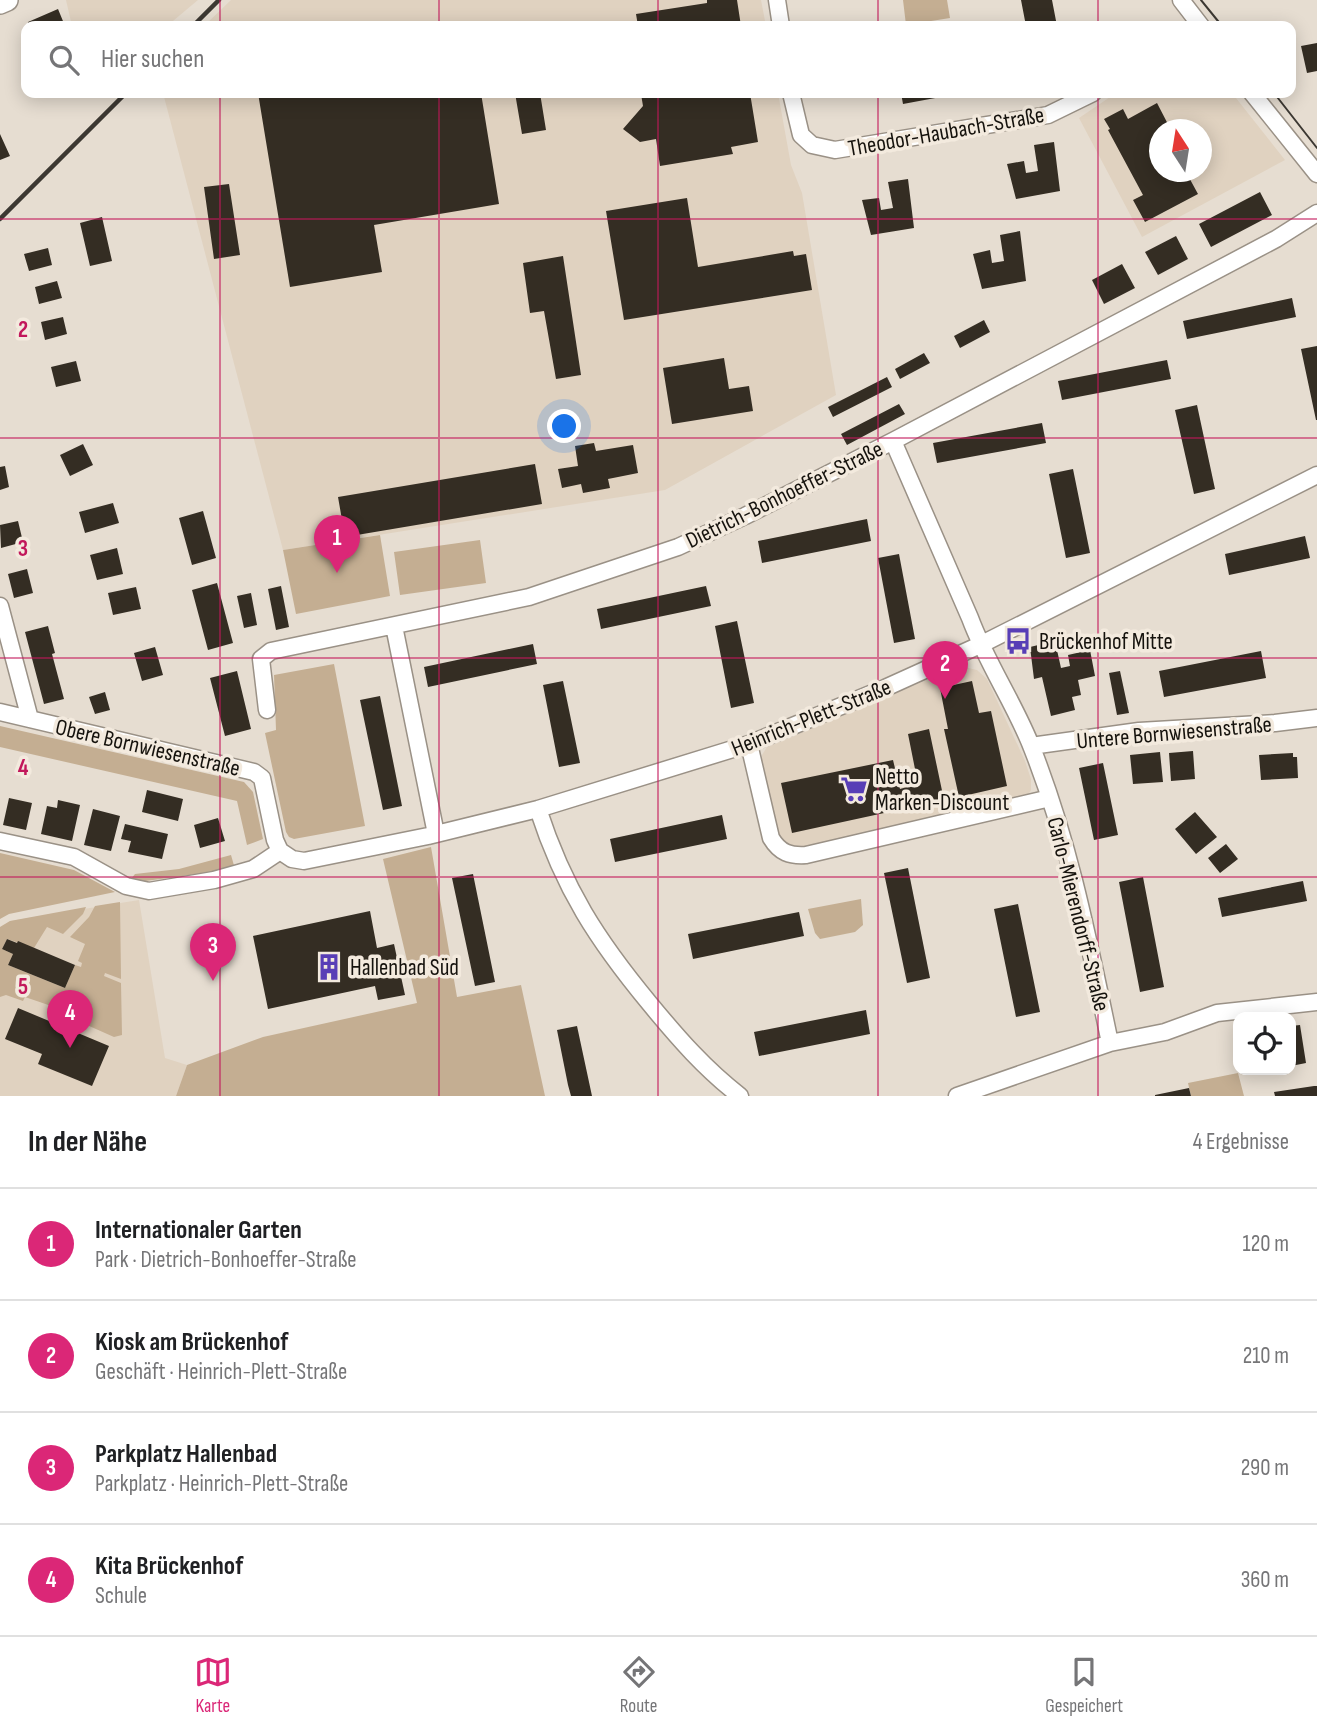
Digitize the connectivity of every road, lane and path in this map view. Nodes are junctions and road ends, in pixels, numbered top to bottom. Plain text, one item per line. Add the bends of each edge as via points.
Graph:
1 (7, 0) edge
2 (777, 0) edge
3 (1181, 0) edge
4 (0, 3) edge
5 (780, 21) edge
6 (1194, 21) edge
7 (792, 98) edge
8 (1083, 98) edge
9 (1256, 98) edge
10 (1317, 174) edge
11 (1317, 213) edge
12 (893, 441) junction
13 (1317, 475) edge
14 (0, 606) edge
15 (394, 626) junction
16 (980, 645) junction
17 (267, 710) dead end
18 (0, 712) edge
19 (1317, 718) edge
20 (30, 719) junction
21 (749, 744) junction
22 (1031, 746) junction
23 (1050, 798) junction
24 (538, 809) junction
25 (436, 834) junction
26 (0, 841) edge
27 (280, 851) junction
28 (1317, 1002) edge
29 (1110, 1043) junction
30 (740, 1096) edge
31 (957, 1096) edge

1 - 4 street
2 - 5 street
3 - 6 street
7 - 8 street, Theodor-Haubach-Straße via 801,135 812,145 835,150 1048,115
9 - 10 street
11 - 12 street, Dietrich-Bonhoeffer-Straße
12 - 15 street, Dietrich-Bonhoeffer-Straße via 678,547 529,597
12 - 16 street, Carlo-Mierendorff-Straße
13 - 16 street, Heinrich-Plett-Straße
14 - 20 street
15 - 17 street, Dietrich-Bonhoeffer-Straße via 271,651 261,659
15 - 25 street
16 - 21 street, Heinrich-Plett-Straße
16 - 22 street, Carlo-Mierendorff-Straße
18 - 20 street, Obere Bornwiesenstraße
19 - 22 street, Untere Bornwiesenstraße via 1139,731
20 - 27 street, Obere Bornwiesenstraße via 254,772 262,778
21 - 23 street via 771,838 777,848 793,855
21 - 24 street, Heinrich-Plett-Straße
22 - 23 street, Carlo-Mierendorff-Straße
23 - 29 street, Carlo-Mierendorff-Straße via 1071,862
24 - 25 street, Heinrich-Plett-Straße
24 - 30 street via 568,886 613,959 690,1052
25 - 27 street, Heinrich-Plett-Straße via 304,861
26 - 27 street via 74,857 127,886 149,891 253,869
28 - 29 street, Carlo-Mierendorff-Straße via 1217,1013 1165,1032
29 - 31 street, Carlo-Mierendorff-Straße

